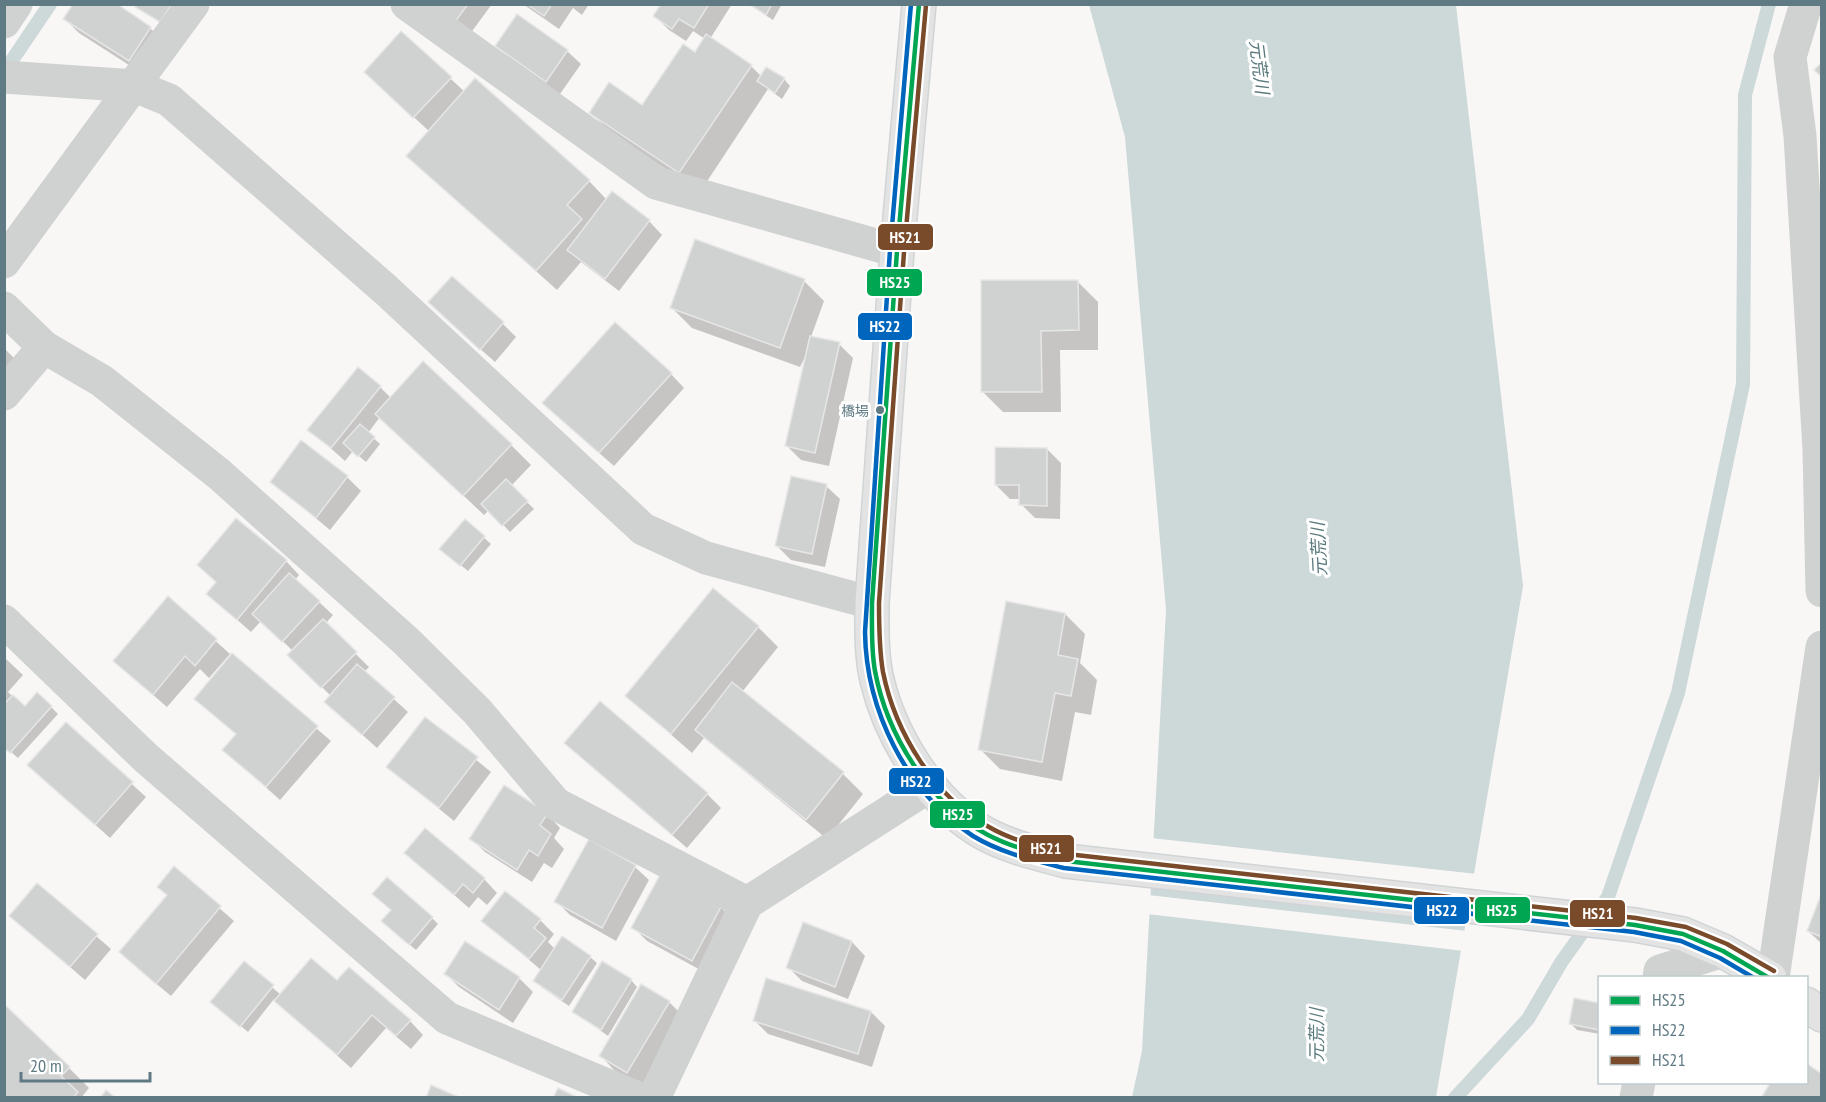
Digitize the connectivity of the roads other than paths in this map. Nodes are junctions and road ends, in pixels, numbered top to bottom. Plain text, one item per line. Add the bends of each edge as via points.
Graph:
1 (16, 4) edge
2 (193, 4) edge
3 (407, 4) edge
4 (919, 4) edge
5 (1806, 4) edge
6 (4, 22) edge
7 (4, 77) edge
8 (135, 86) junction
9 (1810, 144) edge
10 (897, 251) junction
11 (4, 262) edge
12 (4, 308) edge
13 (44, 347) junction
14 (4, 394) edge
15 (1821, 591) edge
16 (872, 603) junction
17 (4, 621) edge
18 (1821, 647) edge
19 (931, 785) junction
20 (747, 903) junction
21 (1723, 951) junction
22 (1659, 976) edge
23 (1767, 976) edge
24 (1771, 976) edge
25 (1808, 1005) edge
26 (1821, 1015) edge
27 (638, 1098) edge
28 (654, 1098) edge

1 - 6 street
2 - 8 street
3 - 10 street via 656,183
4 - 10 main road
5 - 9 street via 1790,57
7 - 8 street
8 - 11 street
8 - 16 street via 169,100 386,290 643,529 706,558
9 - 15 street
10 - 16 main road
12 - 13 street
13 - 14 street
13 - 20 street via 102,381 219,474 438,672 477,711 556,804
16 - 19 main road via 877,678 888,716
17 - 27 street via 146,758 447,1018
18 - 24 street
19 - 20 street
19 - 21 main road via 977,829 1019,849 1066,861 1529,912 1683,934
20 - 28 street
21 - 22 street via 1660,972
21 - 23 main road
25 - 26 main road

